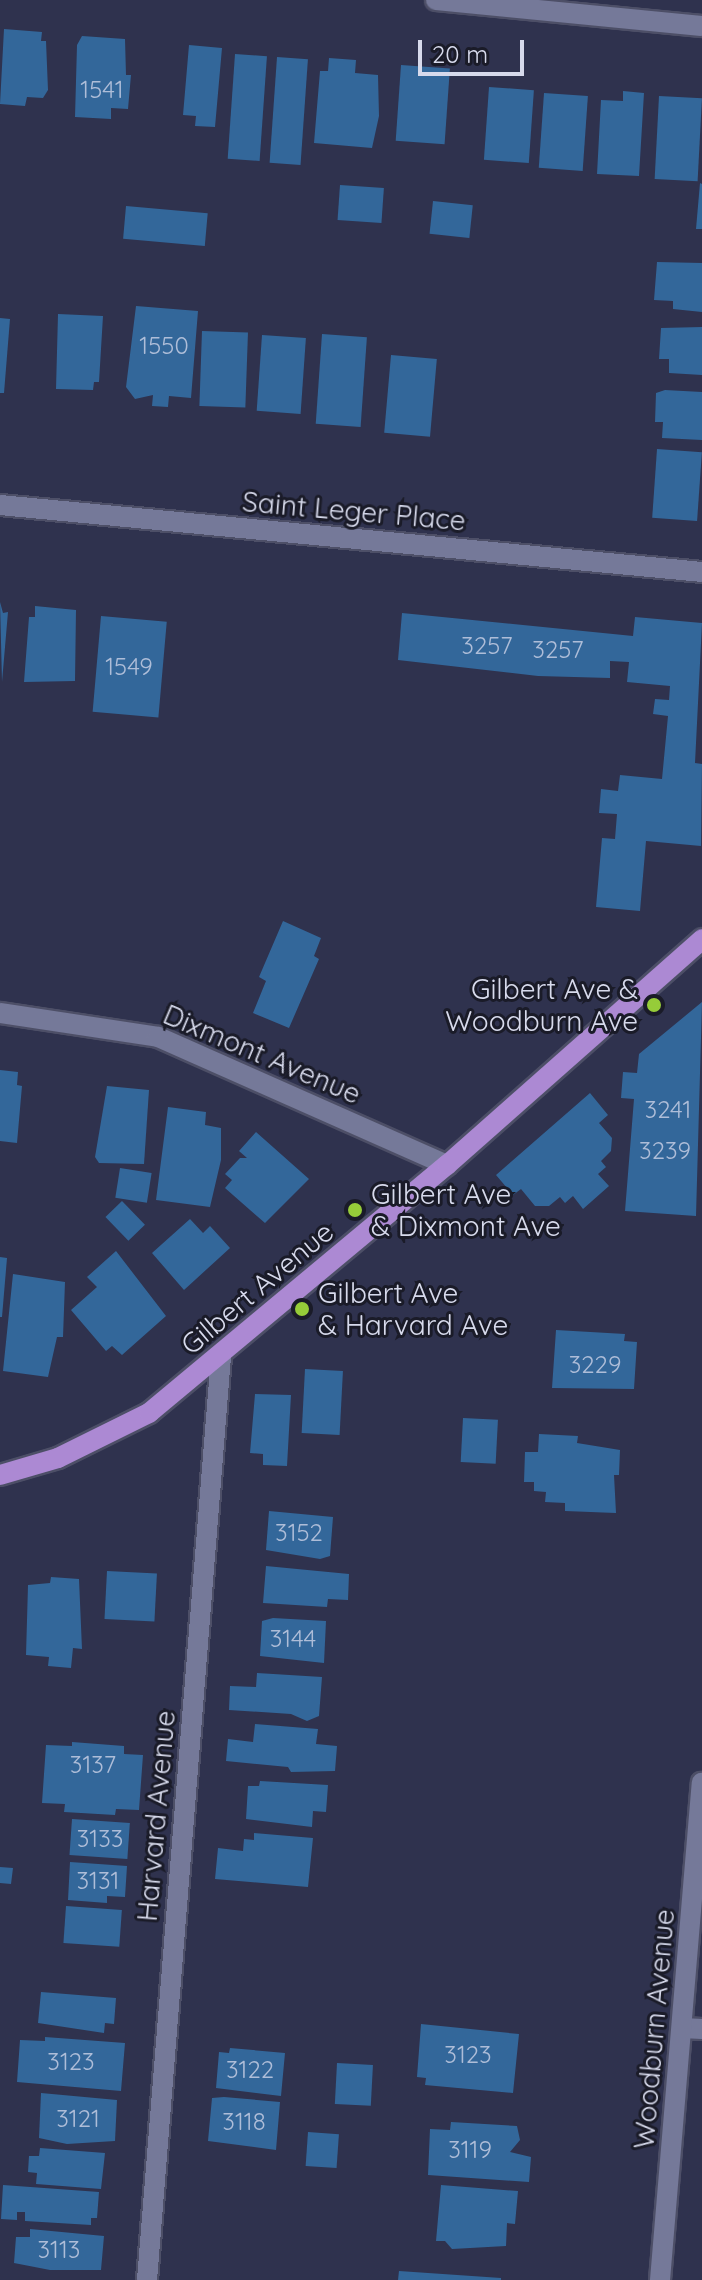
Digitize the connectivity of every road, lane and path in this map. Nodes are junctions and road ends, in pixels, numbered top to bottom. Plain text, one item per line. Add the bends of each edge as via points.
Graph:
1 (436, 0) edge
2 (702, 26) edge
3 (0, 505) edge
4 (702, 572) edge
5 (702, 939) edge
6 (0, 1013) edge
7 (447, 1165) junction
8 (221, 1356) junction
9 (0, 1475) edge
10 (702, 1783) edge
11 (692, 2029) edge
12 (147, 2280) edge
13 (660, 2280) edge

1 - 2 street
3 - 4 street, Saint Leger Place
5 - 7 main road, Gilbert Avenue
6 - 7 street, Dixmont Avenue via 158,1037
7 - 8 main road, Gilbert Avenue
8 - 9 main road, Gilbert Avenue via 149,1413 58,1458
8 - 12 street, Harvard Avenue
10 - 11 street, Woodburn Avenue
11 - 13 street, Woodburn Avenue

